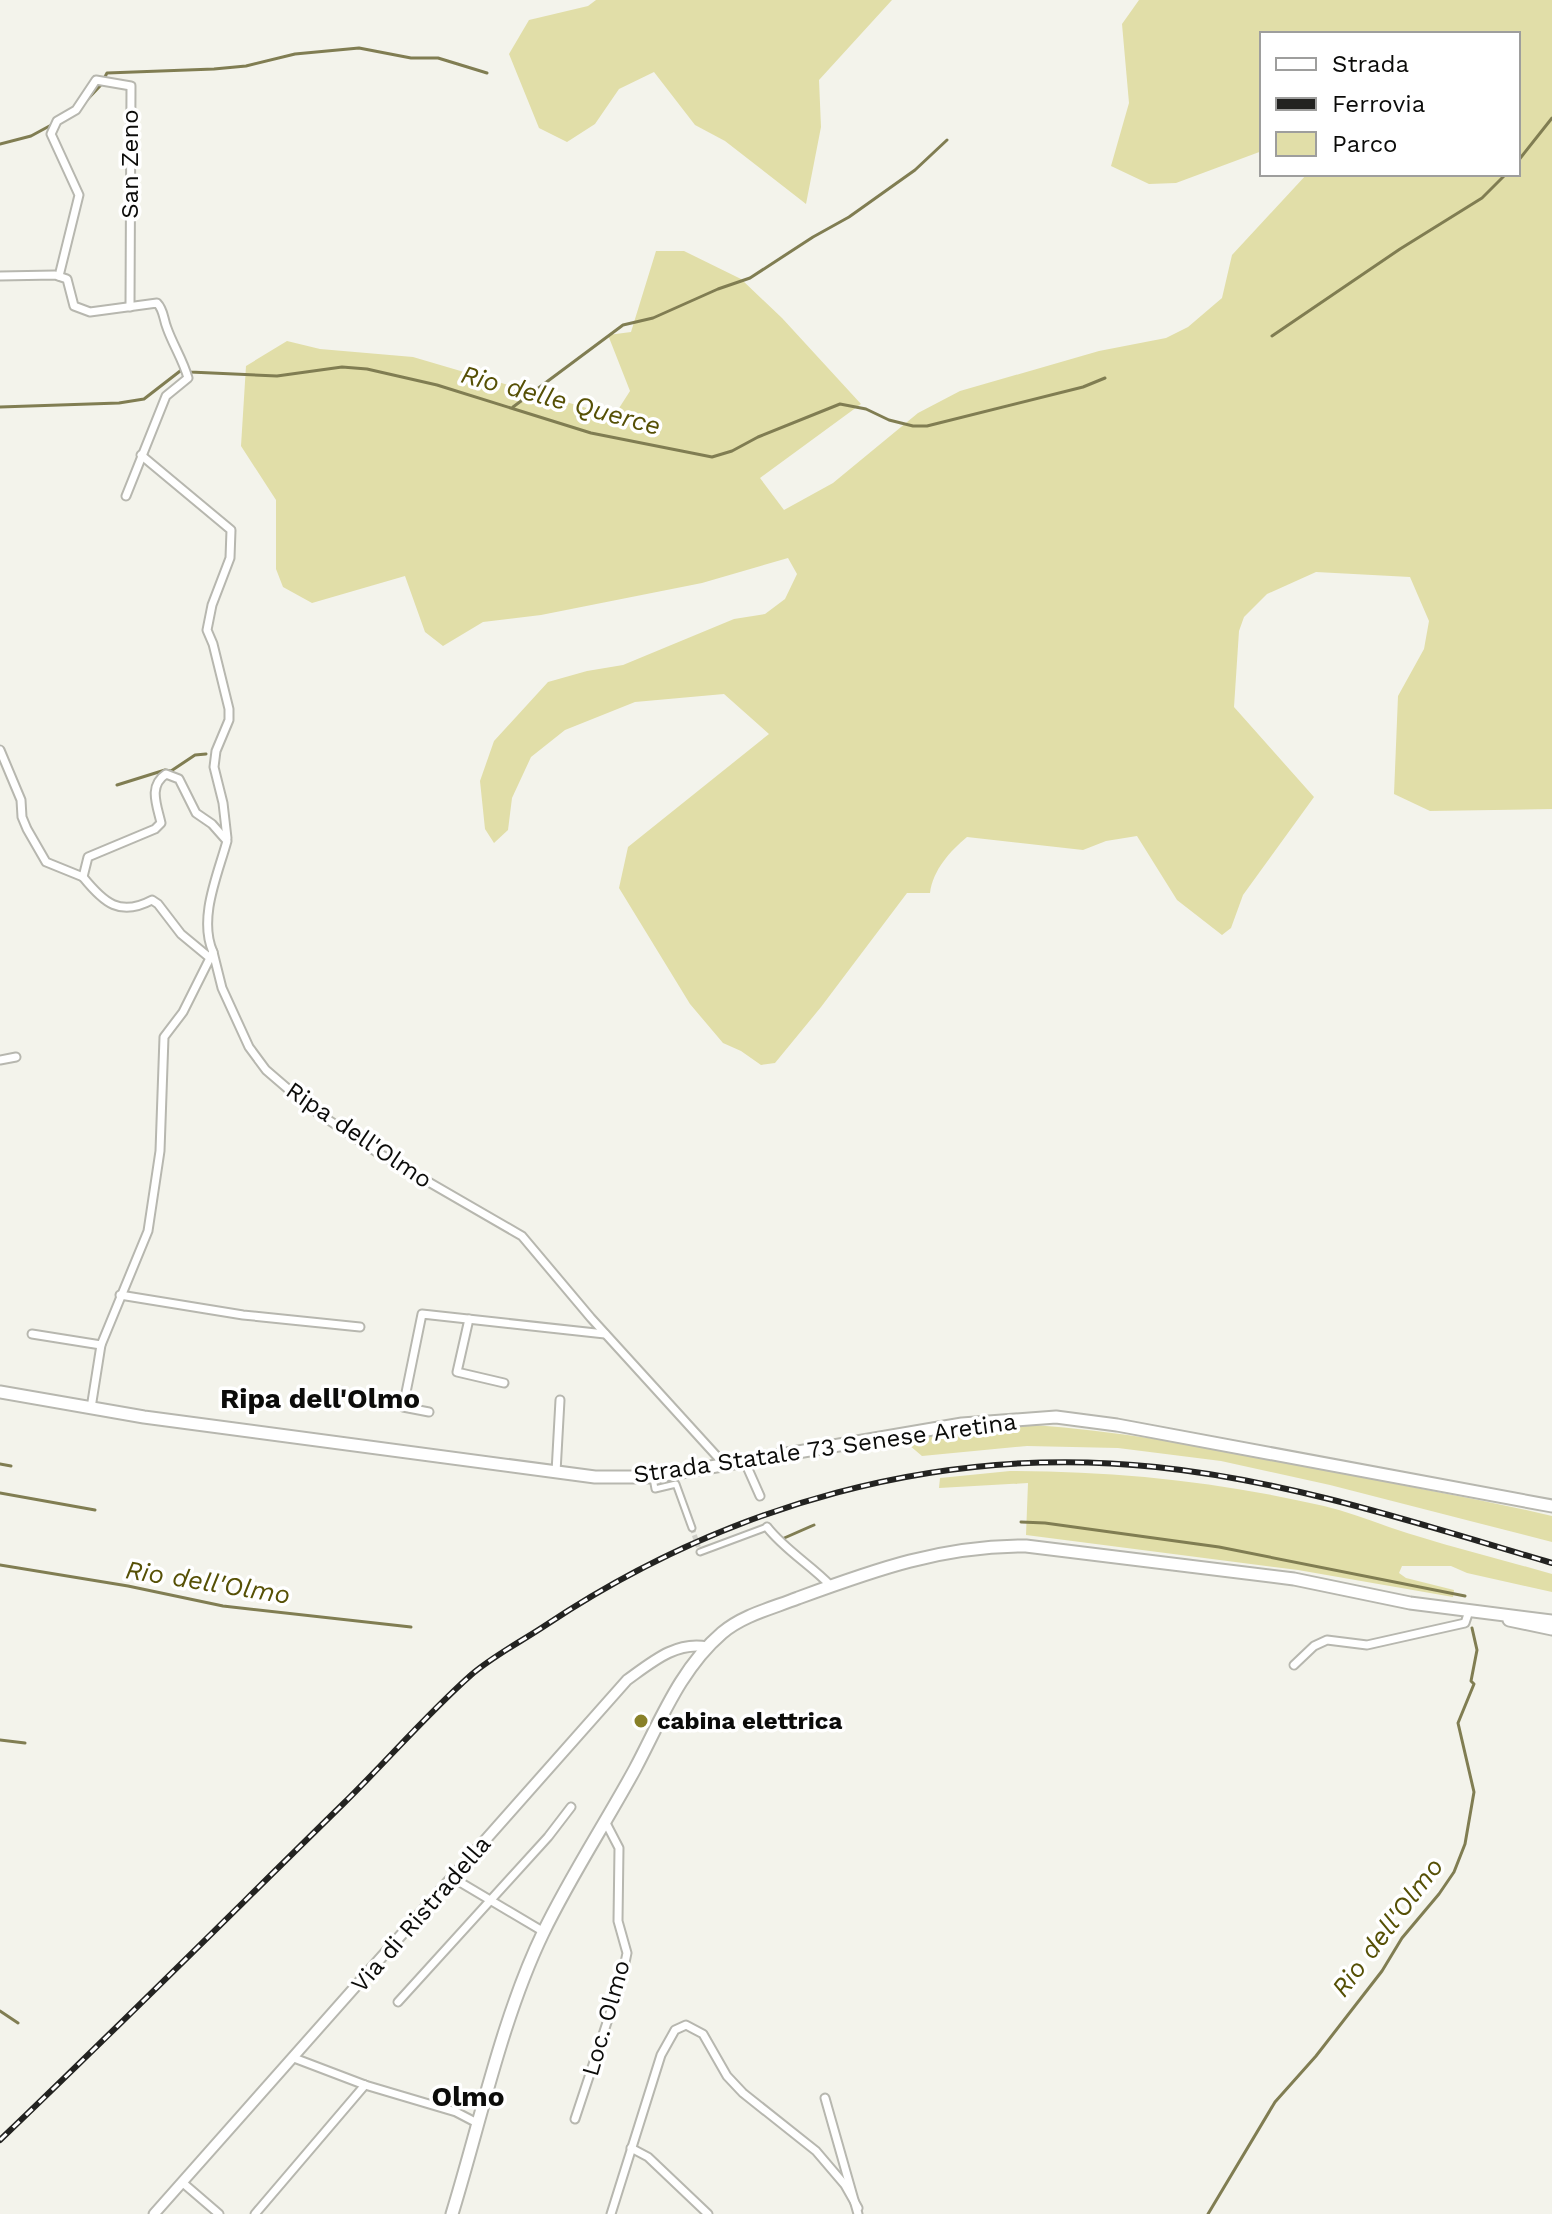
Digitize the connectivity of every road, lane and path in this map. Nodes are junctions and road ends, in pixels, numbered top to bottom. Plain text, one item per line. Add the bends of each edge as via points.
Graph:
1 (0, 276) edge
2 (59, 276) junction
3 (130, 307) junction
4 (141, 455) junction
5 (126, 496) dead end
6 (0, 750) edge
7 (227, 841) junction
8 (83, 877) junction
9 (212, 955) junction
10 (16, 1057) dead end
11 (0, 1060) edge
12 (120, 1295) junction
13 (469, 1319) junction
14 (360, 1327) dead end
15 (32, 1334) dead end
16 (605, 1334) junction
17 (101, 1345) junction
18 (504, 1383) dead end
19 (0, 1392) edge
20 (560, 1400) dead end
21 (91, 1408) junction
22 (429, 1412) dead end
23 (744, 1460) junction
24 (723, 1463) junction
25 (556, 1472) junction
26 (652, 1477) junction
27 (760, 1496) dead end
28 (1552, 1506) edge
29 (767, 1527) joint
30 (692, 1528) tunnel mouth
31 (700, 1552) dead end
32 (831, 1586) junction
33 (1469, 1611) junction
34 (1489, 1614) junction
35 (1552, 1621) edge
36 (1552, 1629) edge
37 (707, 1647) junction
38 (1294, 1665) dead end
39 (571, 1807) dead end
40 (606, 1823) junction
41 (453, 1878) junction
42 (490, 1898) junction
43 (544, 1932) junction
44 (398, 2002) dead end
45 (294, 2058) junction
46 (365, 2085) junction
47 (825, 2098) dead end
48 (575, 2119) dead end
49 (479, 2124) junction
50 (631, 2148) junction
51 (183, 2183) junction
52 (858, 2211) edge
53 (154, 2214) edge
54 (219, 2214) edge
55 (255, 2214) edge
56 (452, 2214) edge
57 (611, 2214) edge
58 (708, 2214) edge

1 - 2 street
2 - 3 street via 67,279 74,306 90,312
2 - 3 street, San Zeno via 79,195 51,134 96,80 131,86
3 - 4 street via 161,307 188,378 166,396
4 - 5 street
4 - 7 street via 231,530 230,558 207,630 229,709 214,767
6 - 8 street via 21,800 22,817 46,862
7 - 8 street via 196,813 179,779 166,774 154,789 161,823 88,857
7 - 9 street, Ripa dell'Olmo via 209,918
8 - 9 street via 112,905 129,908 152,900 181,934
9 - 12 street via 164,1037 160,1151 148,1231
9 - 16 street, Ripa dell'Olmo via 249,1047 266,1070 309,1107 375,1151 522,1236
10 - 11 street
12 - 14 street
12 - 17 street
13 - 16 street
13 - 18 street via 457,1372
13 - 22 street via 422,1314 403,1407
15 - 17 street
16 - 24 street, Ripa dell'Olmo
17 - 21 street
19 - 21 main road, Strada Statale 73 Senese Aretina
20 - 25 street
21 - 25 main road, Strada Statale 73 Senese Aretina
23 - 24 main road, Strada Statale 73 Senese Aretina
23 - 27 street
23 - 28 main road, Strada Statale 73 Senese Aretina via 962,1424 1056,1417
24 - 26 main road, Strada Statale 73 Senese Aretina
25 - 26 main road, Strada Statale 73 Senese Aretina
26 - 30 street via 655,1489 676,1484
29 - 31 street
29 - 32 street
32 - 33 main road via 935,1554 1026,1546 1294,1579
32 - 37 main road via 750,1616
33 - 34 main road
33 - 38 street via 1465,1623 1367,1645 1327,1640
34 - 35 main road
34 - 36 main road
37 - 40 main road via 680,1681
37 - 41 street, Via di Ristradella via 663,1654 627,1680
39 - 42 street
40 - 43 main road
40 - 48 street, Loc. Olmo via 619,1848 618,1921 627,1953
41 - 42 street
41 - 45 street, Via di Ristradella
42 - 43 street
42 - 44 street
43 - 49 main road via 521,1985
45 - 46 street
45 - 51 street, Via di Ristradella
46 - 49 street
46 - 55 street
47 - 52 street
49 - 56 main road
50 - 52 street via 661,2055 675,2030 686,2025 703,2034 743,2093 816,2151 845,2185
50 - 57 street
50 - 58 street via 648,2157
51 - 53 street, Via di Ristradella
51 - 54 street

